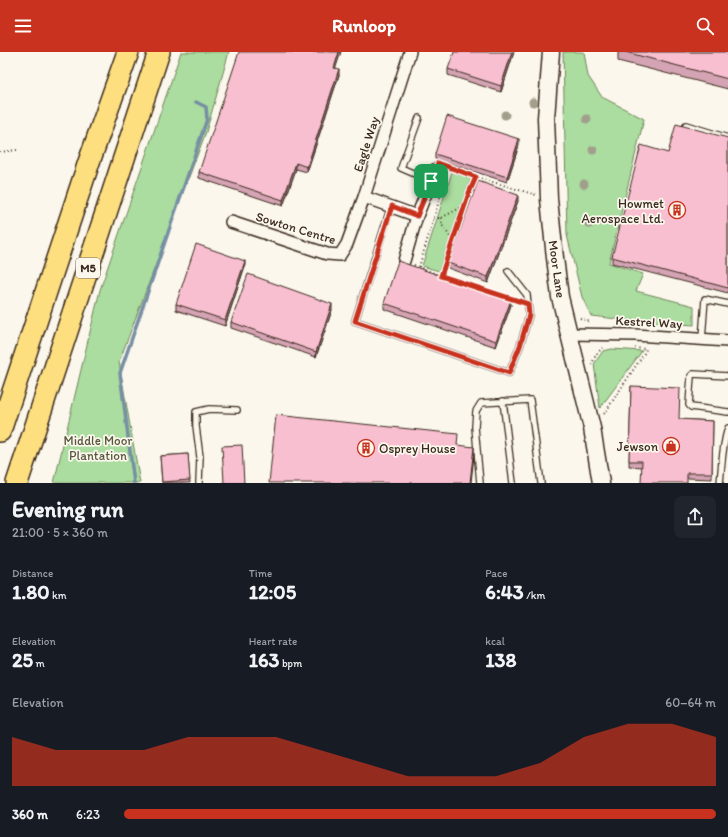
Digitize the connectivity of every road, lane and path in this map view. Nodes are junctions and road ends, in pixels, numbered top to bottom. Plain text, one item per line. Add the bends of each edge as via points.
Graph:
1 (128, 52) edge
2 (159, 52) edge
3 (410, 52) edge
4 (551, 52) edge
5 (419, 118) dead end
6 (686, 125) edge
7 (728, 138) edge
8 (17, 150) dead end
9 (0, 152) edge
10 (436, 170) joint
11 (447, 174) dead end
12 (476, 177) junction
13 (431, 181) junction
14 (539, 196) dead end
15 (364, 197) junction
16 (392, 206) junction
17 (464, 206) junction
18 (417, 216) junction
19 (434, 218) junction
20 (441, 218) junction
21 (231, 222) dead end
22 (453, 241) junction
23 (347, 244) joint
24 (404, 261) joint
25 (419, 267) junction
26 (508, 271) dead end
27 (441, 276) junction
28 (528, 304) junction
29 (728, 304) edge
30 (569, 334) junction
31 (702, 338) junction
32 (728, 341) edge
33 (609, 346) dead end
34 (632, 348) dead end
35 (592, 370) dead end
36 (728, 376) edge
37 (503, 401) junction
38 (237, 410) dead end
39 (728, 412) edge
40 (603, 415) dead end
41 (728, 428) edge
42 (0, 431) edge
43 (17, 483) edge
44 (199, 483) edge
45 (480, 483) edge
46 (513, 483) edge
47 (541, 483) edge
48 (601, 483) edge
49 (720, 483) edge

1 - 42 highway, M5
2 - 43 highway, M5
3 - 15 street, Eagle Way
4 - 30 main road, Moor Lane via 546,118 549,199 560,296
5 - 13 lane via 401,168
6 - 7 lane
8 - 9 path
10 - 12 path via 438,163
10 - 13 street
11 - 19 path
12 - 14 path
12 - 17 path
13 - 18 street
15 - 16 street
15 - 23 street, Eagle Way
16 - 18 street
16 - 28 lane via 355,321 509,373 529,315
17 - 20 path
17 - 22 path
18 - 24 street
19 - 20 path
19 - 25 path
20 - 22 path via 442,225
21 - 23 street, Sowton Centre via 327,254 340,255
22 - 27 path
24 - 25 path
25 - 27 path
26 - 28 lane via 527,295
27 - 28 path
29 - 31 lane via 705,299
30 - 31 street, Kestrel Way
30 - 48 main road, Moor Lane via 591,422
31 - 32 street, Kestrel Way
33 - 35 path via 605,346 595,356
34 - 40 path via 646,349
36 - 39 lane via 693,374 689,405 691,408
37 - 45 lane via 481,403 476,411
37 - 46 lane
37 - 47 lane via 530,400
38 - 44 lane via 209,409 196,412 200,457
41 - 49 lane

